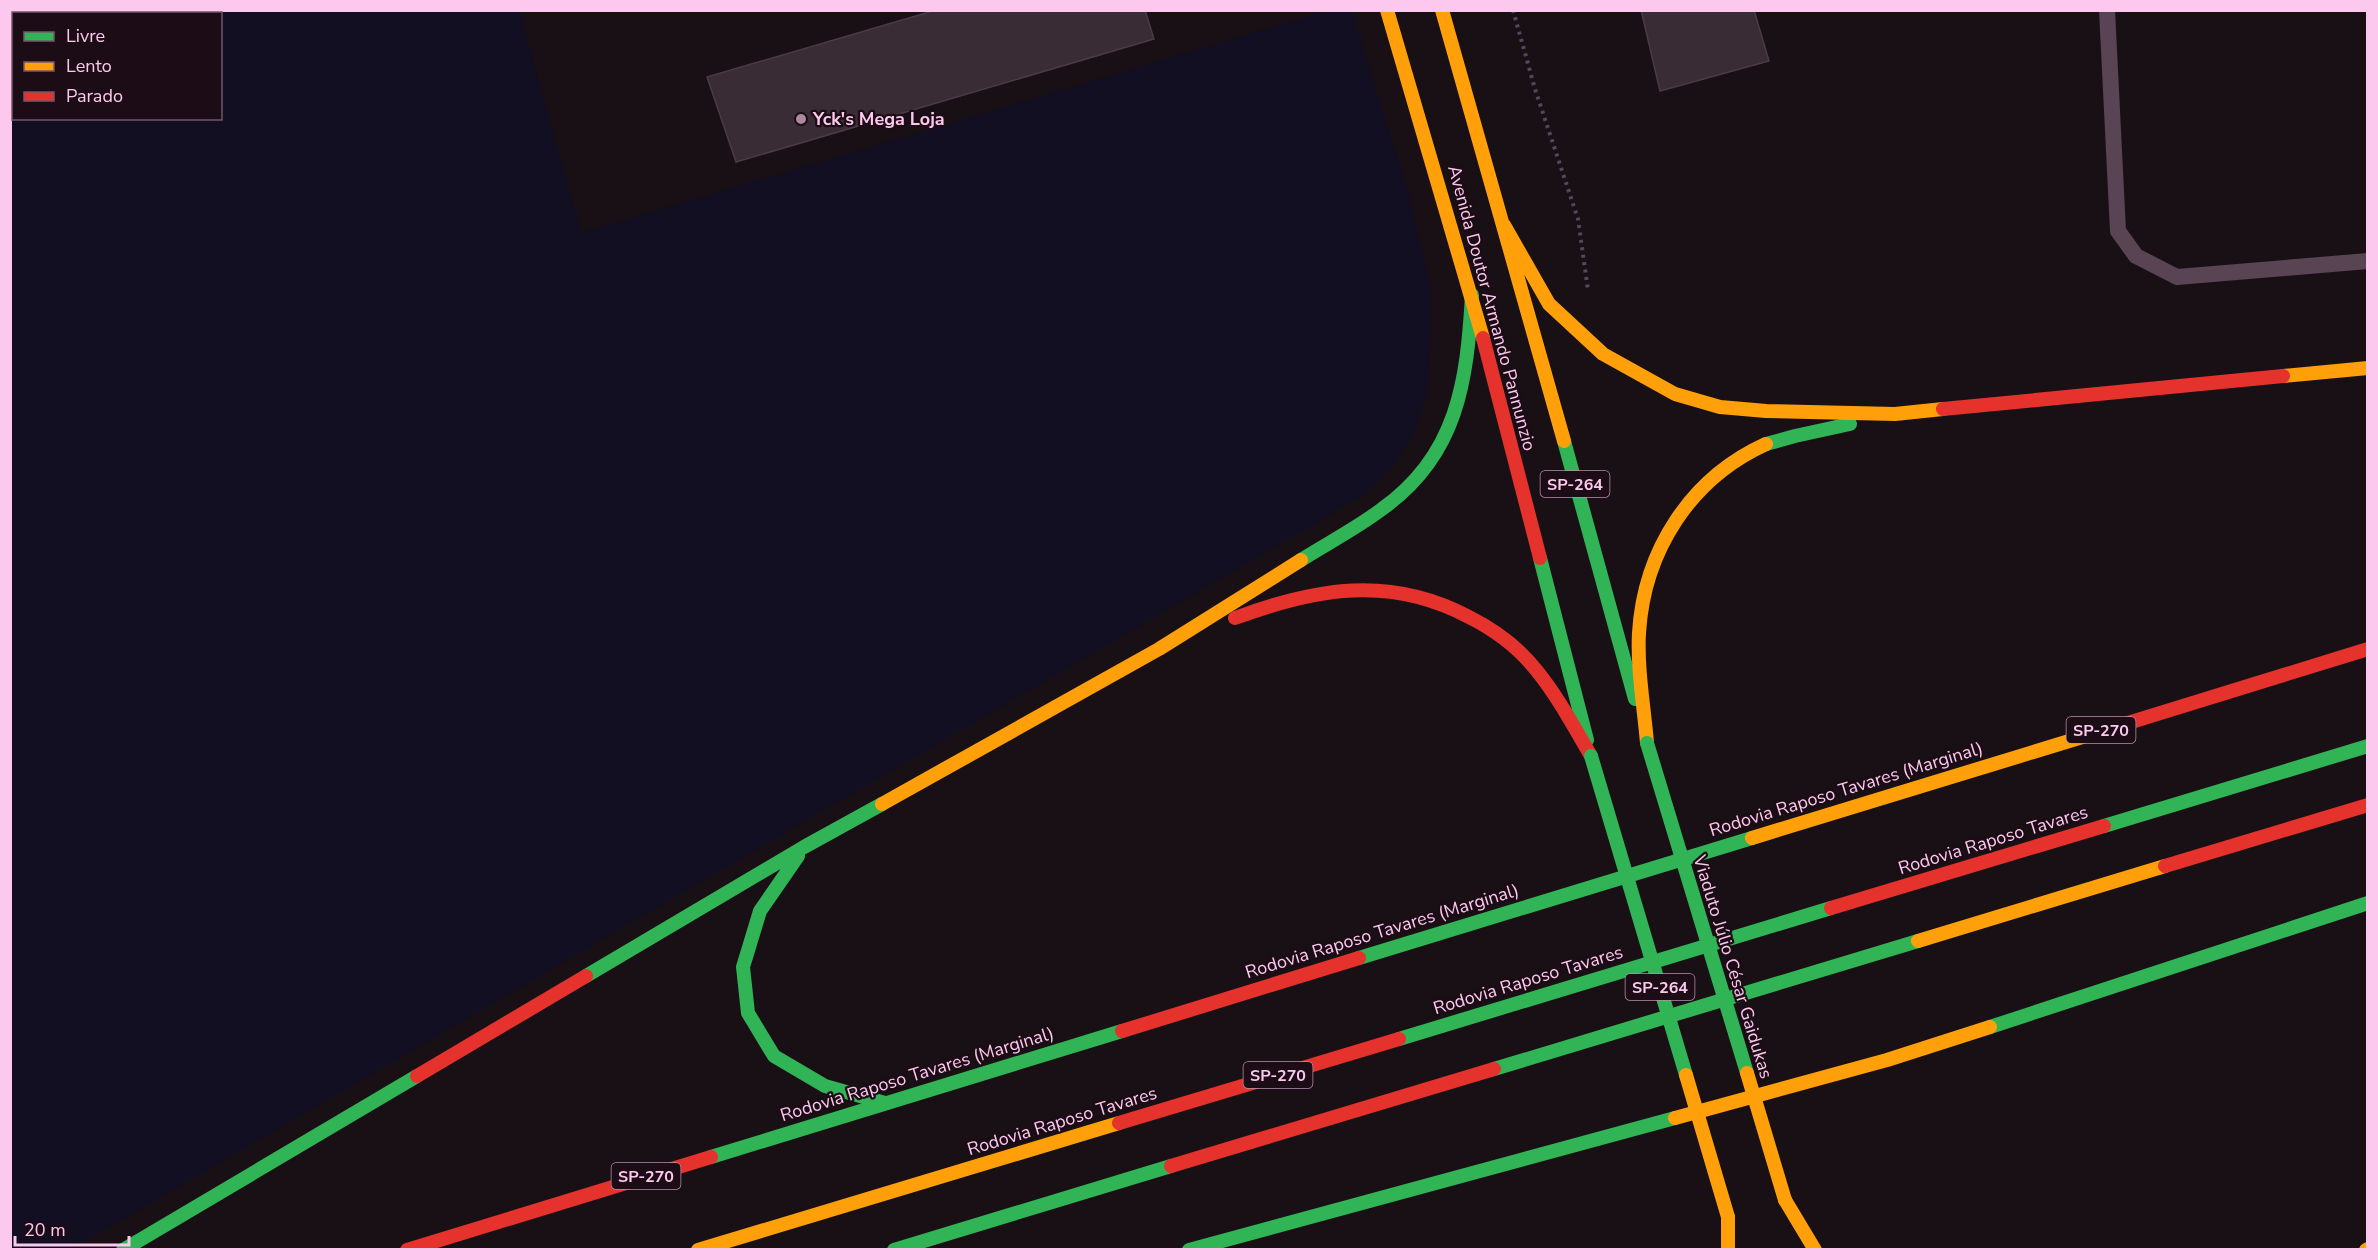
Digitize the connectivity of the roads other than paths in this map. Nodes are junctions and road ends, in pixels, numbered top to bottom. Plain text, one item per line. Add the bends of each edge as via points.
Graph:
1 (1387, 10) edge
2 (1442, 10) edge
3 (2108, 10) edge
4 (1504, 225) junction
5 (2367, 261) edge
6 (1472, 295) junction
7 (2367, 368) edge
8 (1895, 414) junction
9 (1159, 649) junction
10 (2367, 649) edge
11 (1647, 743) junction
12 (2367, 746) edge
13 (1591, 756) junction
14 (2367, 805) edge
15 (804, 848) junction
16 (2367, 903) edge
17 (885, 1103) junction
18 (1785, 1200) junction
19 (1728, 1217) junction
20 (123, 1250) edge
21 (407, 1250) edge
22 (698, 1250) edge
23 (894, 1250) edge
24 (1189, 1250) edge
25 (1728, 1250) edge
26 (1738, 1250) edge
27 (1800, 1250) edge
28 (1815, 1250) edge

1 - 6 main road, Avenida Doutor Armando Pannunzio
2 - 4 main road, Avenida Doutor Armando Pannunzio
3 - 5 lane via 2118,231 2136,256 2177,277
4 - 8 main road via 1549,304 1573,328 1603,354 1675,394 1720,407
4 - 11 main road, Avenida Doutor Armando Pannunzio / SP-264
6 - 9 main road via 1463,386 1435,457 1383,509
6 - 13 main road, Avenida Doutor Armando Pannunzio / SP-264
7 - 8 main road
8 - 11 main road via 1768,444 1736,459 1691,498 1654,565 1643,601 1639,633
9 - 13 main road via 1286,599 1368,588 1402,591 1434,599 1503,637 1536,669
9 - 15 main road
10 - 17 main road, Rodovia Raposo Tavares (Marginal) / SP-270
11 - 18 main road, Viaduto Júlio César Gaidukas / SP-264, bridge
12 - 22 main road, Rodovia Raposo Tavares / SP-270
13 - 19 main road, SP-264, bridge
14 - 23 main road
15 - 17 main road via 760,911 743,967 748,1013 774,1056 825,1086
15 - 20 main road
16 - 24 main road via 1887,1060
17 - 21 main road, Rodovia Raposo Tavares (Marginal) / SP-270
18 - 27 main road, SP-264
18 - 28 main road
19 - 25 main road
19 - 26 main road, SP-264

